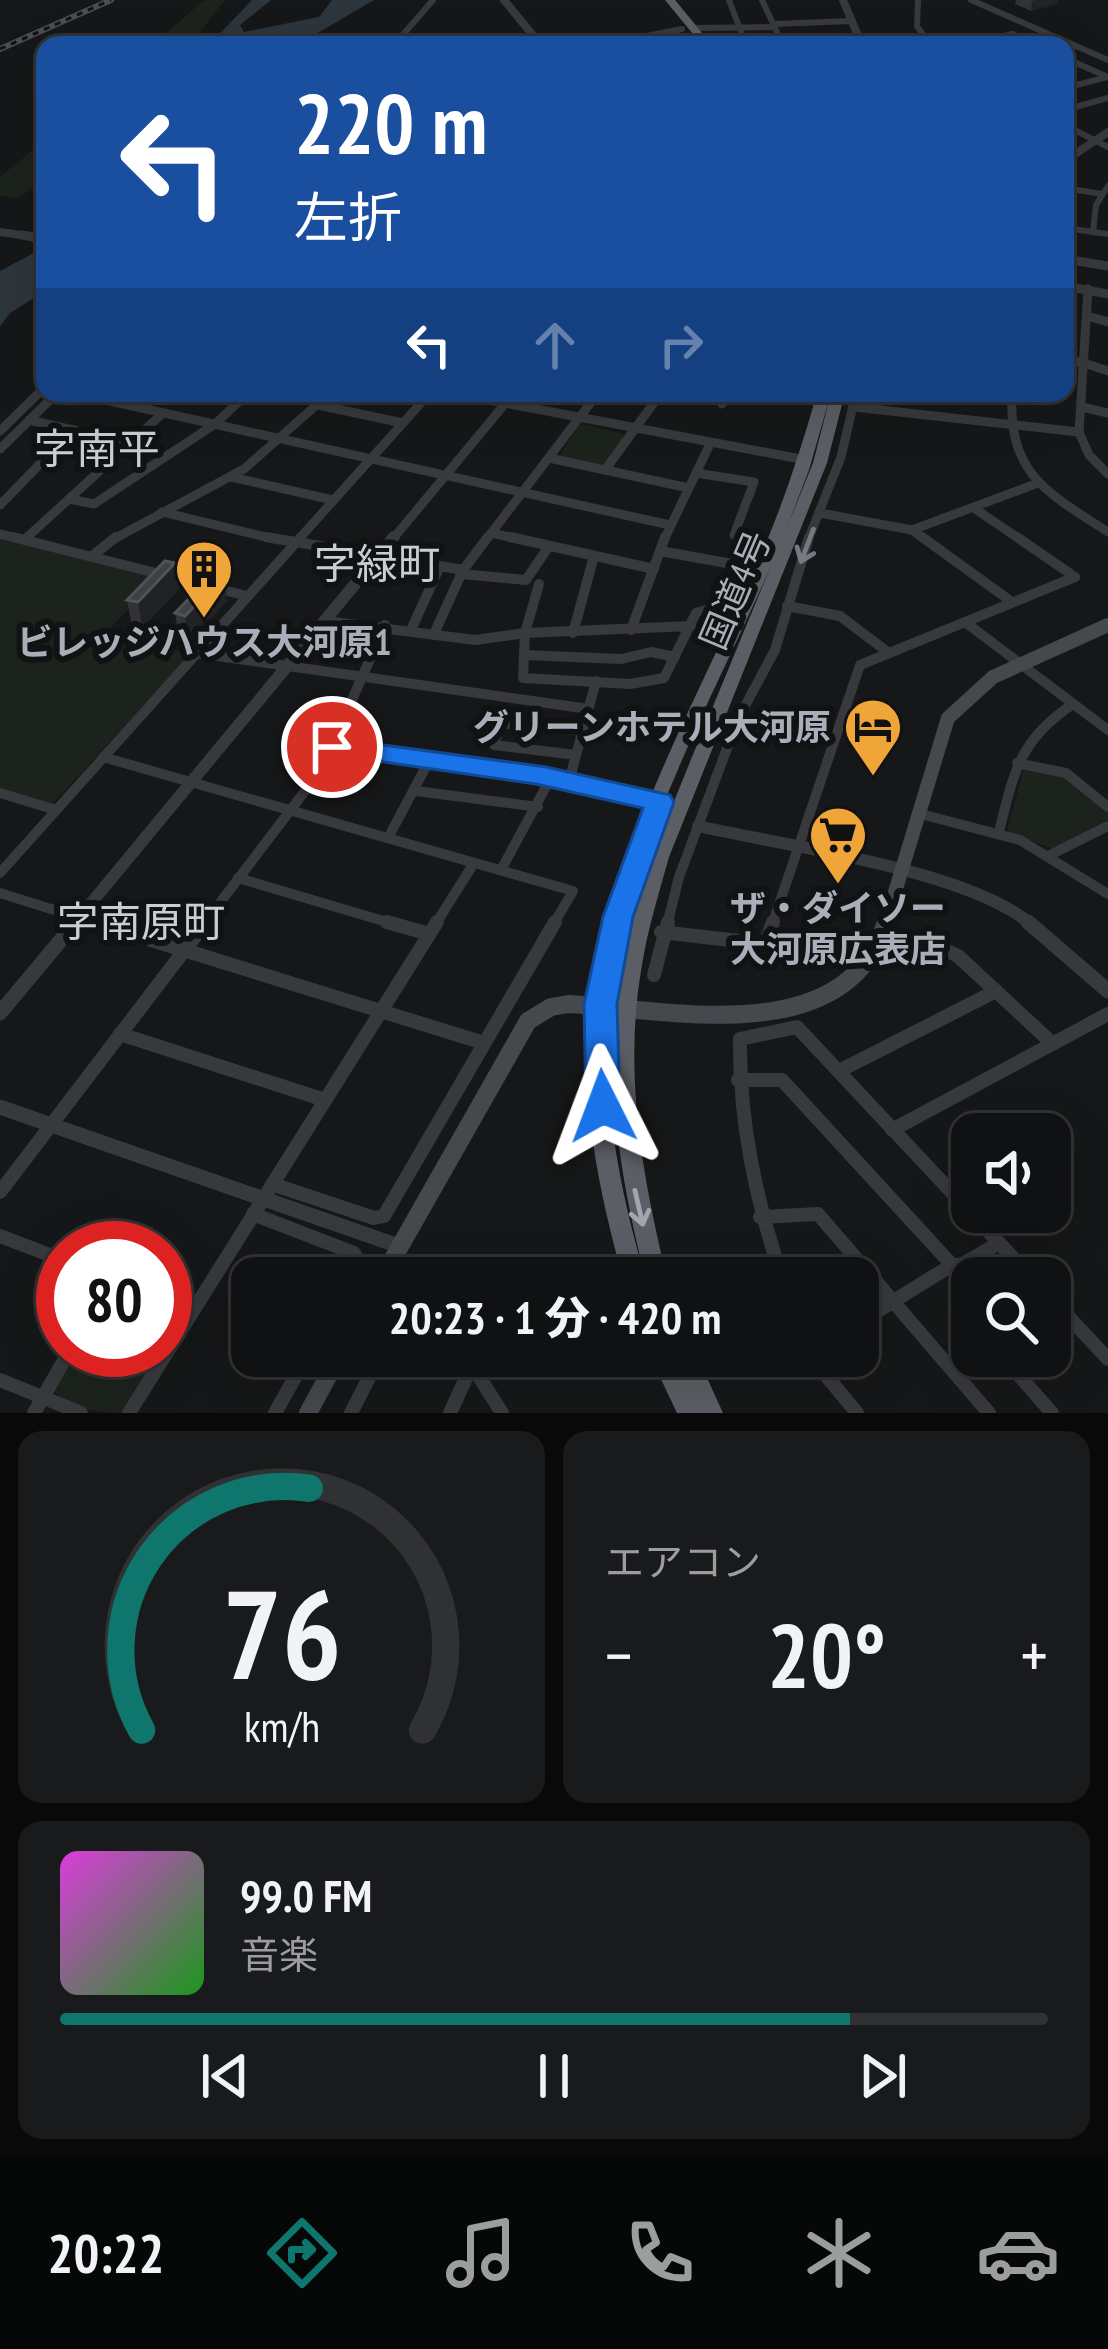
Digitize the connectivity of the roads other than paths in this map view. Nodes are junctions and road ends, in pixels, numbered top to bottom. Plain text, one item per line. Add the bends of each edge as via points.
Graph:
1 (433, 0) edge
2 (504, 0) edge
3 (659, 0) edge
4 (670, 0) edge
5 (729, 0) edge
6 (762, 0) edge
7 (843, 0) edge
8 (919, 0) edge
9 (971, 0) edge
10 (852, 21) junction
11 (774, 26) junction
12 (740, 27) junction
13 (688, 29) junction
14 (402, 36) edge
15 (534, 36) edge
16 (642, 36) edge
17 (691, 36) edge
18 (696, 36) edge
19 (743, 36) edge
20 (779, 36) edge
21 (858, 36) edge
22 (924, 36) edge
23 (1051, 36) edge
24 (1074, 46) edge
25 (1108, 60) edge
26 (1074, 63) edge
27 (1108, 77) edge
28 (1074, 86) edge
29 (1108, 98) edge
30 (1074, 107) edge
31 (1074, 130) edge
32 (1108, 132) edge
33 (1093, 140) junction
34 (1108, 147) edge
35 (1074, 154) edge
36 (1074, 188) edge
37 (1105, 190) edge
38 (1096, 206) junction
39 (1108, 207) edge
40 (1074, 229) edge
41 (0, 232) edge
42 (1093, 232) junction
43 (1108, 234) edge
44 (36, 238) edge
45 (1074, 261) edge
46 (1108, 266) edge
47 (1074, 287) edge
48 (1088, 289) junction
49 (1108, 294) edge
50 (1087, 316) junction
51 (1108, 322) edge
52 (1074, 362) edge
53 (1084, 363) junction
54 (1104, 366) edge
55 (36, 396) edge
56 (48, 402) edge
57 (114, 402) edge
58 (238, 402) edge
59 (321, 402) edge
60 (422, 402) edge
61 (506, 402) edge
62 (522, 402) edge
63 (591, 402) edge
64 (654, 402) edge
65 (822, 402) edge
66 (836, 402) edge
67 (855, 402) edge
68 (1011, 402) edge
69 (318, 405) junction
70 (854, 407) junction
71 (1082, 407) junction
72 (163, 413) junction
73 (1108, 413) edge
74 (578, 419) junction
75 (29, 420) junction
76 (403, 423) junction
77 (215, 424) junction
78 (1008, 425) junction
79 (73, 430) junction
80 (634, 430) junction
81 (0, 431) edge
82 (1079, 431) junction
83 (284, 440) junction
84 (130, 443) junction
85 (710, 444) junction
86 (0, 449) edge
87 (549, 458) junction
88 (370, 459) junction
89 (806, 460) junction
90 (1105, 468) edge
91 (605, 470) junction
92 (696, 472) junction
93 (446, 475) junction
94 (231, 477) junction
95 (1038, 483) junction
96 (689, 488) junction
97 (523, 492) junction
98 (69, 499) junction
99 (333, 500) junction
100 (0, 505) edge
101 (974, 508) junction
102 (163, 512) junction
103 (820, 513) junction
104 (670, 525) junction
105 (912, 530) junction
106 (1108, 532) edge
107 (491, 533) junction
108 (0, 535) edge
109 (24, 540) junction
110 (294, 544) junction
111 (771, 544) junction
112 (549, 546) junction
113 (661, 551) junction
114 (595, 556) junction
115 (91, 557) junction
116 (378, 557) junction
117 (440, 566) junction
118 (654, 569) junction
119 (760, 569) junction
120 (462, 572) junction
121 (539, 584) dead end
122 (247, 596) junction
123 (1012, 602) junction
124 (787, 606) junction
125 (742, 612) junction
126 (325, 621) junction
127 (965, 622) junction
128 (385, 625) junction
129 (1108, 625) edge
130 (691, 626) junction
131 (411, 630) junction
132 (631, 630) junction
133 (525, 633) junction
134 (573, 633) junction
135 (434, 634) junction
136 (196, 653) junction
137 (889, 653) junction
138 (525, 656) junction
139 (675, 657) junction
140 (1019, 662) junction
141 (286, 667) junction
142 (361, 678) junction
143 (596, 681) junction
144 (1073, 704) junction
145 (589, 709) junction
146 (1108, 730) edge
147 (583, 731) junction
148 (332, 747) junction
149 (576, 754) junction
150 (103, 758) junction
151 (429, 760) junction
152 (1017, 763) junction
153 (549, 781) junction
154 (191, 783) junction
155 (568, 784) junction
156 (416, 791) junction
157 (0, 794) edge
158 (670, 805) junction
159 (538, 807) junction
160 (1108, 807) edge
161 (56, 810) junction
162 (290, 811) junction
163 (916, 813) junction
164 (698, 826) junction
165 (1108, 826) edge
166 (999, 832) junction
167 (388, 838) junction
168 (798, 848) junction
169 (1050, 855) junction
170 (474, 862) junction
171 (501, 870) junction
172 (899, 870) junction
173 (0, 872) edge
174 (238, 878) junction
175 (0, 893) edge
176 (1108, 894) edge
177 (79, 918) junction
178 (661, 932) junction
179 (883, 932) junction
180 (429, 934) junction
181 (184, 950) junction
182 (654, 975) dead end
183 (996, 991) junction
184 (1108, 991) edge
185 (6, 997) edge
186 (611, 1005) junction
187 (381, 1011) junction
188 (0, 1013) edge
189 (1108, 1014) edge
190 (120, 1034) junction
191 (484, 1043) junction
192 (1053, 1044) junction
193 (839, 1071) junction
194 (738, 1080) junction
195 (325, 1100) junction
196 (0, 1107) edge
197 (52, 1124) junction
198 (892, 1130) junction
199 (268, 1191) junction
200 (0, 1192) edge
201 (253, 1214) junction
202 (760, 1217) junction
203 (0, 1236) edge
204 (999, 1244) junction
205 (399, 1246) junction
206 (36, 1250) edge
207 (356, 1257) edge
208 (393, 1257) edge
209 (629, 1257) edge
210 (651, 1257) edge
211 (774, 1257) edge
212 (975, 1257) edge
213 (1012, 1257) edge
214 (951, 1264) edge
215 (951, 1266) edge
216 (893, 1302) junction
217 (193, 1310) joint
218 (879, 1310) edge
219 (1071, 1319) edge
220 (1108, 1359) edge
221 (54, 1377) edge
222 (295, 1377) edge
223 (328, 1377) edge
224 (369, 1377) edge
225 (463, 1377) edge
226 (480, 1377) edge
227 (672, 1377) edge
228 (695, 1377) edge
229 (827, 1377) edge
230 (1020, 1377) edge
231 (0, 1381) edge
232 (38, 1405) edge
233 (81, 1413) edge
234 (129, 1413) edge
235 (275, 1413) edge
236 (308, 1413) edge
237 (351, 1413) edge
238 (450, 1413) edge
239 (502, 1413) edge
240 (689, 1413) edge
241 (711, 1413) edge
242 (857, 1413) edge
243 (989, 1413) edge
244 (1052, 1413) edge

1 - 14 street
2 - 15 street
3 - 13 highway
4 - 13 highway
5 - 12 street
6 - 11 street
7 - 10 street
8 - 22 street
9 - 23 street
10 - 11 street
10 - 21 street
11 - 12 street
11 - 20 street
12 - 13 street
12 - 19 street
13 - 16 street
13 - 17 highway
13 - 18 highway
24 - 25 street
26 - 27 street
27 - 28 street
29 - 30 street
31 - 33 street
32 - 33 street
33 - 34 street
33 - 35 street
36 - 37 street
37 - 38 street
38 - 39 street
38 - 42 street
40 - 42 street
41 - 44 street
42 - 43 street
45 - 46 street
47 - 48 street
48 - 49 street
48 - 50 street
50 - 51 street
50 - 53 street
52 - 53 street
53 - 54 street
53 - 71 street
55 - 81 street
56 - 75 street
57 - 72 street
58 - 77 street
59 - 69 street
60 - 76 street
61 - 93 street
62 - 74 street
63 - 74 street
64 - 80 street
65 - 89 highway, 国道4号
66 - 158 highway, 国道4号 via 820,463
67 - 70 street
68 - 78 street
69 - 76 street
69 - 83 street
70 - 78 street
70 - 103 street
71 - 73 street
71 - 82 street
72 - 77 street
72 - 84 street
74 - 80 street
74 - 87 street
75 - 79 street
75 - 86 street
76 - 88 street
77 - 83 street
77 - 98 street via 94,504
78 - 82 street
78 - 95 street via 1014,452
79 - 84 street
79 - 100 street
80 - 85 street
80 - 91 street
82 - 90 street
83 - 88 street
83 - 94 street
84 - 98 street
85 - 89 street
85 - 92 street
87 - 91 street
87 - 97 street
88 - 93 street
88 - 99 street
89 - 111 highway, 国道4号
91 - 96 street
92 - 96 street
92 - 111 street via 754,482 734,535
93 - 97 street
93 - 116 street
94 - 99 street
94 - 102 street
95 - 101 street
95 - 106 street
96 - 104 street
97 - 104 street
97 - 107 street
98 - 109 street
99 - 110 street
101 - 105 street
101 - 123 street via 1075,577
102 - 110 street
102 - 115 street
103 - 105 street
103 -> 124 street
104 - 113 street
105 - 123 street
107 - 112 street
107 - 120 street
108 - 109 street
109 - 115 street
110 - 116 street
110 - 122 street
111 - 119 highway, 国道4号
112 - 114 street
112 - 120 street via 526,580
113 - 118 street
113 - 119 street
114 - 118 street
114 - 134 street
115 - 122 street
116 - 117 street
116 - 126 street
117 - 120 street
117 - 131 street
118 - 132 street
119 - 125 highway, 国道4号
120 - 135 street
121 - 133 street
122 - 136 street
123 - 127 street
124 - 137 street via 840,616
124 - 164 street
125 - 130 street via 703,609
125 - 158 highway, 国道4号
126 - 128 street
126 - 141 street
127 - 137 street
127 - 140 street
128 - 131 street
128 - 142 street
129 - 140 main road
130 - 132 street
130 - 139 street
131 - 135 street
132 - 134 street
133 - 134 street
133 - 135 street via 475,640
133 - 138 street
136 - 141 street
136 - 150 street
137 - 168 street via 860,665
138 - 139 street
138 - 143 street via 523,678
139 - 143 street via 664,678
140 - 144 street
140 - 163 main road via 948,718
141 - 142 street
141 - 154 street
142 - 145 street
142 - 148 street
143 - 145 street
144 - 146 street
144 - 152 street via 1029,736
145 - 147 street
147 - 149 street
147 - 149 street via 502,723 494,745
148 - 151 street
148 - 162 street
149 - 155 street
150 - 154 street
150 - 161 street
151 - 153 street
151 - 156 street
152 - 160 street via 1066,773
152 - 166 street
153 - 155 street
153 - 159 street
154 - 162 street
154 - 177 street
155 - 158 street
156 - 159 street
156 - 167 street
157 - 161 street
158 - 186 highway
159 - 171 street
161 - 173 street
162 - 167 street
162 - 174 street
163 - 166 street
163 - 172 main road
164 - 168 street
164 - 178 street
165 - 169 street
166 - 169 street
167 - 170 street
168 - 172 street
168 - 178 street via 765,944
169 - 176 street
170 - 171 street
170 - 180 street
171 - 191 street via 573,891
172 - 179 main road
172 - 184 street via 993,897
174 - 180 street
174 - 181 street
175 - 177 street
177 - 181 street
177 - 185 street
178 - 182 street
179 - 183 street via 950,951
179 - 186 main road via 857,974 793,1009 744,1017
180 - 187 street
181 - 187 street
181 - 190 street
183 - 192 street
183 - 193 street
185 - 188 street
186 - 205 main road via 551,1007 528,1021
186 - 209 highway via 610,1186
186 -> 210 highway via 628,1150
187 - 191 street
187 - 195 street
189 - 192 street
190 - 195 street
190 - 197 street
191 - 199 street via 384,1216
192 - 198 street
193 - 194 street via 797,1027 740,1039
193 - 198 street
194 - 202 street
194 - 214 street via 782,1080
195 - 199 street
196 - 197 street
197 - 199 street
197 - 200 street
198 - 204 street
199 - 201 street
199 - 205 street
201 - 207 street
201 - 217 street
202 - 211 street
202 - 216 street via 818,1214
203 - 206 street
204 - 212 street
204 - 213 street
205 - 208 main road
215 - 216 street
216 - 218 street
216 - 243 street
217 - 234 street
219 - 220 street
221 - 232 street
222 - 235 street
223 - 236 main road
224 - 237 street
225 - 238 street
226 - 239 street
227 - 240 highway
228 - 241 highway
229 - 242 street
230 - 244 street
231 - 232 street
232 - 233 street

